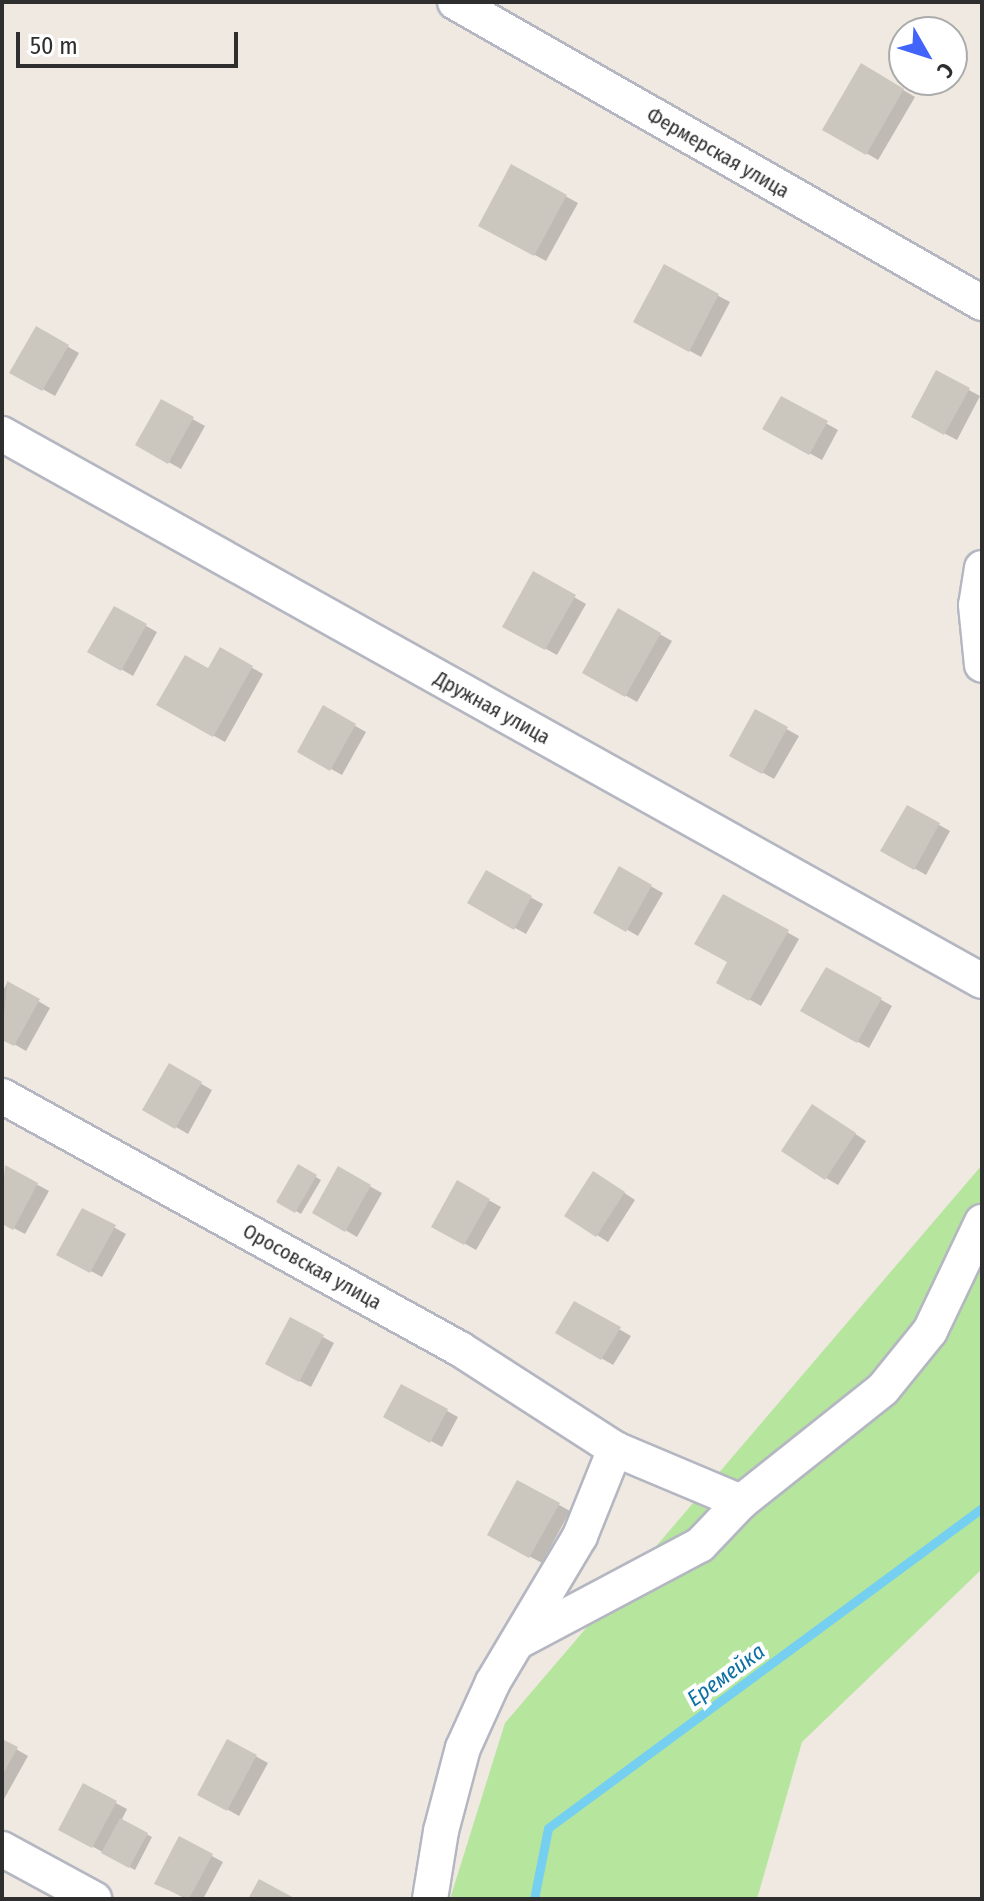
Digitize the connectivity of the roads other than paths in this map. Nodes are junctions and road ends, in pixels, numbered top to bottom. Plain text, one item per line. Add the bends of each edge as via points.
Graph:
1 (455, 2) edge
2 (982, 303) edge
3 (2, 434) edge
4 (982, 568) edge
5 (982, 665) edge
6 (982, 981) edge
7 (2, 1096) edge
8 (982, 1222) edge
9 (615, 1449) junction
10 (741, 1502) junction
11 (520, 1640) junction
12 (2, 1849) edge
13 (94, 1899) edge
14 (430, 1899) edge

1 - 2 street, Фермерская улица
3 - 6 street, Дружная улица
4 - 5 street via 976,605
7 - 9 street, Оросовская улица via 460,1349
8 - 10 street via 930,1331 883,1389
9 - 10 street, Оросовская улица
9 - 11 street via 580,1536
10 - 11 street via 700,1545
11 - 14 street via 463,1748
12 - 13 street

